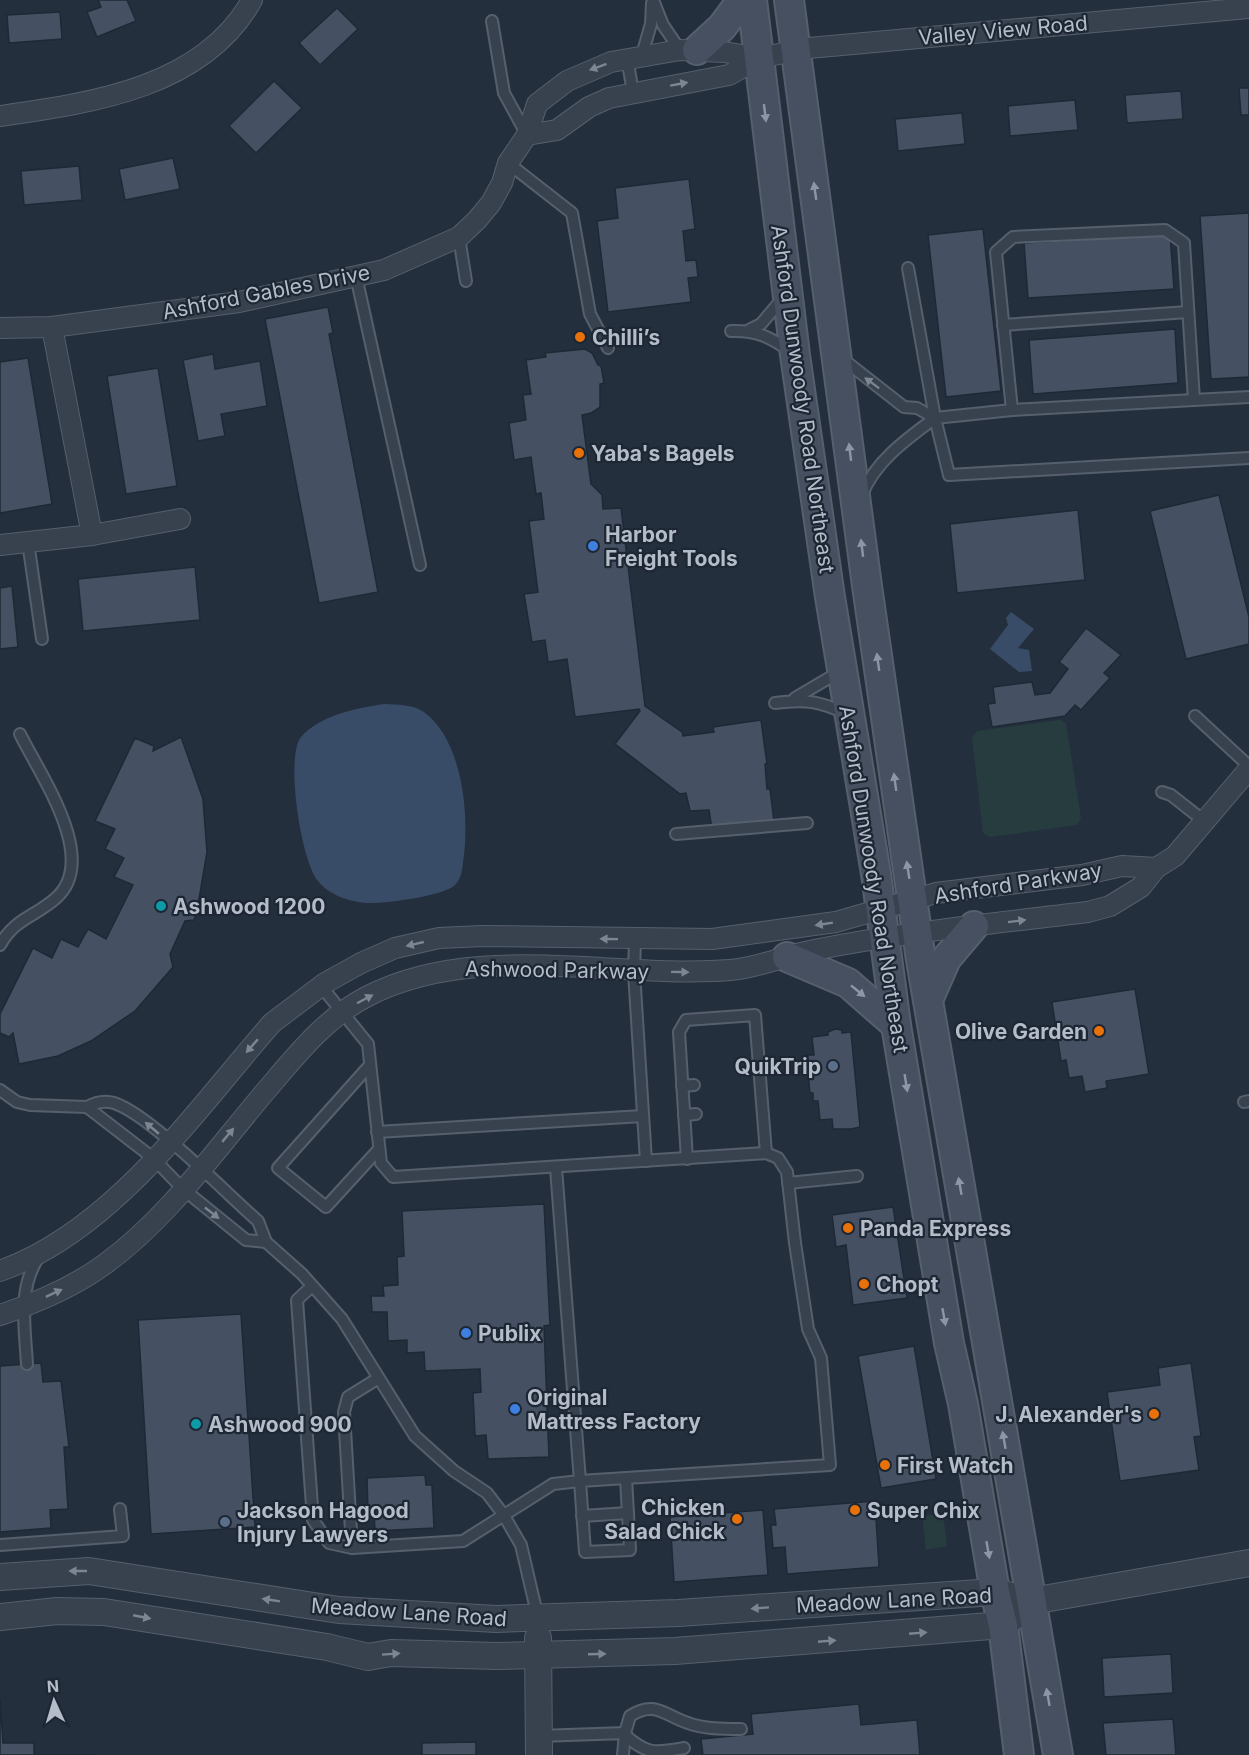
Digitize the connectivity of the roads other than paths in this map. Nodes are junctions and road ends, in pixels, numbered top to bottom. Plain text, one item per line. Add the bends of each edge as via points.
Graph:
1 (252, 0) edge
2 (652, 0) edge
3 (742, 0) edge
4 (752, 0) edge
5 (789, 0) edge
6 (1249, 8) edge
7 (492, 21) dead end
8 (689, 50) junction
9 (796, 51) junction
10 (634, 56) junction
11 (759, 58) junction
12 (633, 92) junction
13 (0, 116) edge
14 (527, 135) junction
15 (508, 164) junction
16 (459, 237) junction
17 (908, 268) dead end
18 (356, 276) junction
19 (466, 281) dead end
20 (787, 292) junction
21 (1188, 312) junction
22 (1003, 324) junction
23 (52, 327) junction
24 (0, 328) edge
25 (749, 330) junction
26 (731, 331) dead end
27 (608, 348) dead end
28 (837, 352) junction
29 (795, 355) junction
30 (1249, 397) edge
31 (1194, 400) junction
32 (1012, 411) junction
33 (935, 418) junction
34 (1249, 458) edge
35 (857, 510) junction
36 (180, 519) dead end
37 (92, 535) junction
38 (28, 542) junction
39 (0, 546) edge
40 (420, 565) dead end
41 (42, 639) dead end
42 (842, 667) junction
43 (790, 701) junction
44 (775, 703) dead end
45 (848, 714) junction
46 (1195, 716) dead end
47 (20, 734) dead end
48 (1249, 768) edge
49 (1162, 792) dead end
50 (1204, 821) junction
51 (807, 823) dead end
52 (676, 834) dead end
53 (1156, 868) junction
54 (913, 900) junction
55 (880, 909) junction
56 (974, 926) junction
57 (918, 934) junction
58 (884, 939) junction
59 (635, 940) junction
60 (0, 945) edge
61 (787, 957) junction
62 (634, 972) junction
63 (321, 986) junction
64 (928, 1000) junction
65 (342, 1012) junction
66 (896, 1025) junction
67 (692, 1054) dead end
68 (680, 1055) junction
69 (370, 1065) junction
70 (682, 1086) junction
71 (694, 1086) dead end
72 (0, 1090) edge
73 (87, 1107) junction
74 (696, 1114) dead end
75 (684, 1115) junction
76 (644, 1116) junction
77 (377, 1132) junction
78 (697, 1136) dead end
79 (685, 1137) junction
80 (169, 1142) junction
81 (379, 1149) junction
82 (766, 1153) junction
83 (153, 1158) junction
84 (687, 1159) junction
85 (646, 1161) junction
86 (556, 1168) junction
87 (199, 1169) junction
88 (857, 1176) dead end
89 (788, 1183) junction
90 (183, 1189) junction
91 (266, 1242) junction
92 (41, 1253) junction
93 (0, 1271) edge
94 (312, 1286) junction
95 (24, 1306) junction
96 (0, 1315) edge
97 (27, 1365) dead end
98 (377, 1379) junction
99 (626, 1478) junction
100 (580, 1481) junction
101 (120, 1509) dead end
102 (628, 1513) junction
103 (503, 1514) junction
104 (582, 1516) junction
105 (0, 1545) edge
106 (352, 1548) junction
107 (1249, 1563) edge
108 (0, 1578) edge
109 (995, 1592) junction
110 (1032, 1601) junction
111 (0, 1617) edge
112 (538, 1618) junction
113 (1003, 1625) junction
114 (538, 1655) junction
115 (741, 1729) dead end
116 (625, 1734) junction
117 (539, 1746) edge
118 (684, 1748) dead end
119 (623, 1755) edge
120 (1019, 1755) edge
121 (1058, 1755) edge

1 - 13 street via 245,14 215,48 151,85 40,111
2 - 8 lane via 663,25
2 - 10 lane via 651,24
3 - 8 main road via 722,27
4 - 11 main road, Ashford Dunwoody Road Northeast
5 - 9 main road, Ashford Dunwoody Road Northeast
6 - 9 street, Valley View Road
7 - 14 lane via 504,93
8 - 10 street, Ashford Gables Drive
8 - 11 street, Ashford Gables Drive
9 - 11 street, Valley View Road
28 -> 9 main road, Ashford Dunwoody Road Northeast
10 - 12 lane
10 -> 14 street, Ashford Gables Drive via 588,70 551,92 537,104
12 -> 11 street via 729,75
11 -> 20 main road, Ashford Dunwoody Road Northeast
12 - 14 street via 589,107 557,130
14 - 15 street, Ashford Gables Drive
15 - 16 street, Ashford Gables Drive via 491,203
15 - 27 lane via 572,213 590,314
16 - 18 street, Ashford Gables Drive via 384,270
16 - 19 lane
17 - 33 lane
18 - 23 street, Ashford Gables Drive via 239,302
18 - 40 lane
20 - 25 lane via 771,314
20 - 29 main road, Ashford Dunwoody Road Northeast
21 - 22 lane
21 - 22 lane via 1184,243 1165,230 1013,237 996,252
21 - 31 lane
22 - 32 lane
23 - 24 street, Ashford Gables Drive
23 - 37 street
25 - 26 lane
25 - 29 lane via 774,339
33 -> 28 lane via 916,408 904,407
35 -> 28 main road, Ashford Dunwoody Road Northeast
29 - 42 main road, Ashford Dunwoody Road Northeast
30 - 31 lane
31 - 32 lane
32 - 33 lane
33 - 34 lane via 949,475
33 - 35 lane via 905,440 884,463 865,487
54 -> 35 main road, Ashford Dunwoody Road Northeast
36 - 37 street
37 - 38 street
38 - 39 street
38 - 41 lane
42 - 43 lane via 808,693
42 - 45 main road, Ashford Dunwoody Road Northeast
43 - 44 lane
43 - 45 lane via 820,702
45 - 55 main road, Ashford Dunwoody Road Northeast
46 - 48 lane
47 - 60 lane via 64,823 73,860 64,890 17,923
48 - 50 street, Ashford Parkway
49 - 50 lane
50 - 53 street, Ashford Parkway via 1175,856
51 - 52 lane
53 - 54 street, Ashford Parkway via 1122,866 1082,875 936,893
56 -> 53 street, Ashford Parkway via 1110,906 1142,887
54 - 55 street, Ashford Parkway
54 - 57 main road, Ashford Dunwoody Road Northeast
55 - 58 main road, Ashford Dunwoody Road Northeast
55 -> 59 street, Ashwood Parkway via 836,922 757,934
56 - 57 street, Ashford Parkway
56 - 64 main road via 946,959
57 - 58 street, Ashwood Parkway
57 - 64 main road, Ashford Dunwoody Road Northeast
58 - 61 street, Ashwood Parkway
58 - 66 main road, Ashford Dunwoody Road Northeast
59 - 62 lane
59 -> 63 street, Ashwood Parkway via 439,938 394,948
62 -> 61 street, Ashwood Parkway via 735,970
61 -> 66 main road via 848,982
65 -> 62 street, Ashwood Parkway via 368,996 423,974 457,968 512,965
62 - 76 lane
63 - 65 lane
63 -> 80 street, Ashwood Parkway via 272,1023
110 -> 64 main road, Ashford Dunwoody Road Northeast
65 - 69 lane via 368,1044
87 -> 65 street, Ashwood Parkway via 314,1036
66 -> 109 main road, Ashford Dunwoody Road Northeast
67 - 68 lane
68 - 70 lane
68 - 82 lane via 679,1032 686,1020 755,1016 757,1110
69 - 77 lane
69 - 81 lane via 278,1168 326,1207
70 - 71 lane
70 - 75 lane
72 - 73 lane via 17,1102 30,1105
80 -> 73 lane via 116,1104 95,1102
73 - 83 lane
74 - 75 lane
75 - 79 lane
76 - 77 lane
76 - 85 lane
77 - 81 lane
78 - 79 lane
79 - 84 lane
80 - 83 street, Ashwood Parkway
80 - 87 lane
81 - 86 lane via 381,1162 393,1177
82 - 84 lane
82 - 89 lane via 778,1158 787,1172
83 - 90 lane
83 - 92 street, Ashwood Parkway via 117,1199
84 - 85 lane
85 - 86 lane
86 - 100 lane
87 - 90 street, Ashwood Parkway
87 - 91 lane via 258,1221
88 - 89 lane
89 - 99 lane via 808,1329 821,1358 830,1465
90 -> 91 lane via 246,1240
95 -> 90 street, Ashwood Parkway via 103,1266 144,1231
91 - 94 lane
92 - 93 street, Ashwood Parkway
92 - 95 lane via 25,1283
94 - 98 lane via 342,1319
94 - 106 lane via 297,1300 313,1520 329,1543
95 - 96 street, Ashwood Parkway
95 - 97 lane
98 - 103 lane via 415,1436 454,1471 487,1492
98 - 106 lane via 348,1396 344,1412
99 - 100 lane
99 - 102 lane
100 - 103 lane via 553,1484
100 - 104 lane
101 - 105 lane via 123,1536
102 - 104 lane
102 - 104 lane via 630,1550 585,1552
103 - 106 lane via 463,1540
103 - 112 lane via 521,1545
107 - 110 street
112 -> 108 street, Meadow Lane Road via 408,1616 339,1610 89,1571
109 - 110 street, Meadow Lane Road
109 -> 112 street, Meadow Lane Road via 699,1612
109 - 113 main road, Ashford Dunwoody Road Northeast
110 - 113 street, Meadow Lane Road
121 -> 110 main road, Ashford Dunwoody Road Northeast
111 -> 114 street, Meadow Lane Road via 57,1611 104,1612 368,1657 391,1653
112 - 114 street
114 -> 113 street, Meadow Lane Road via 766,1646
113 - 120 main road, Ashford Dunwoody Road Northeast
114 - 117 street
115 - 116 lane via 711,1728 643,1708 630,1716
116 - 117 lane
116 - 118 lane via 639,1749 650,1752
116 - 119 lane

